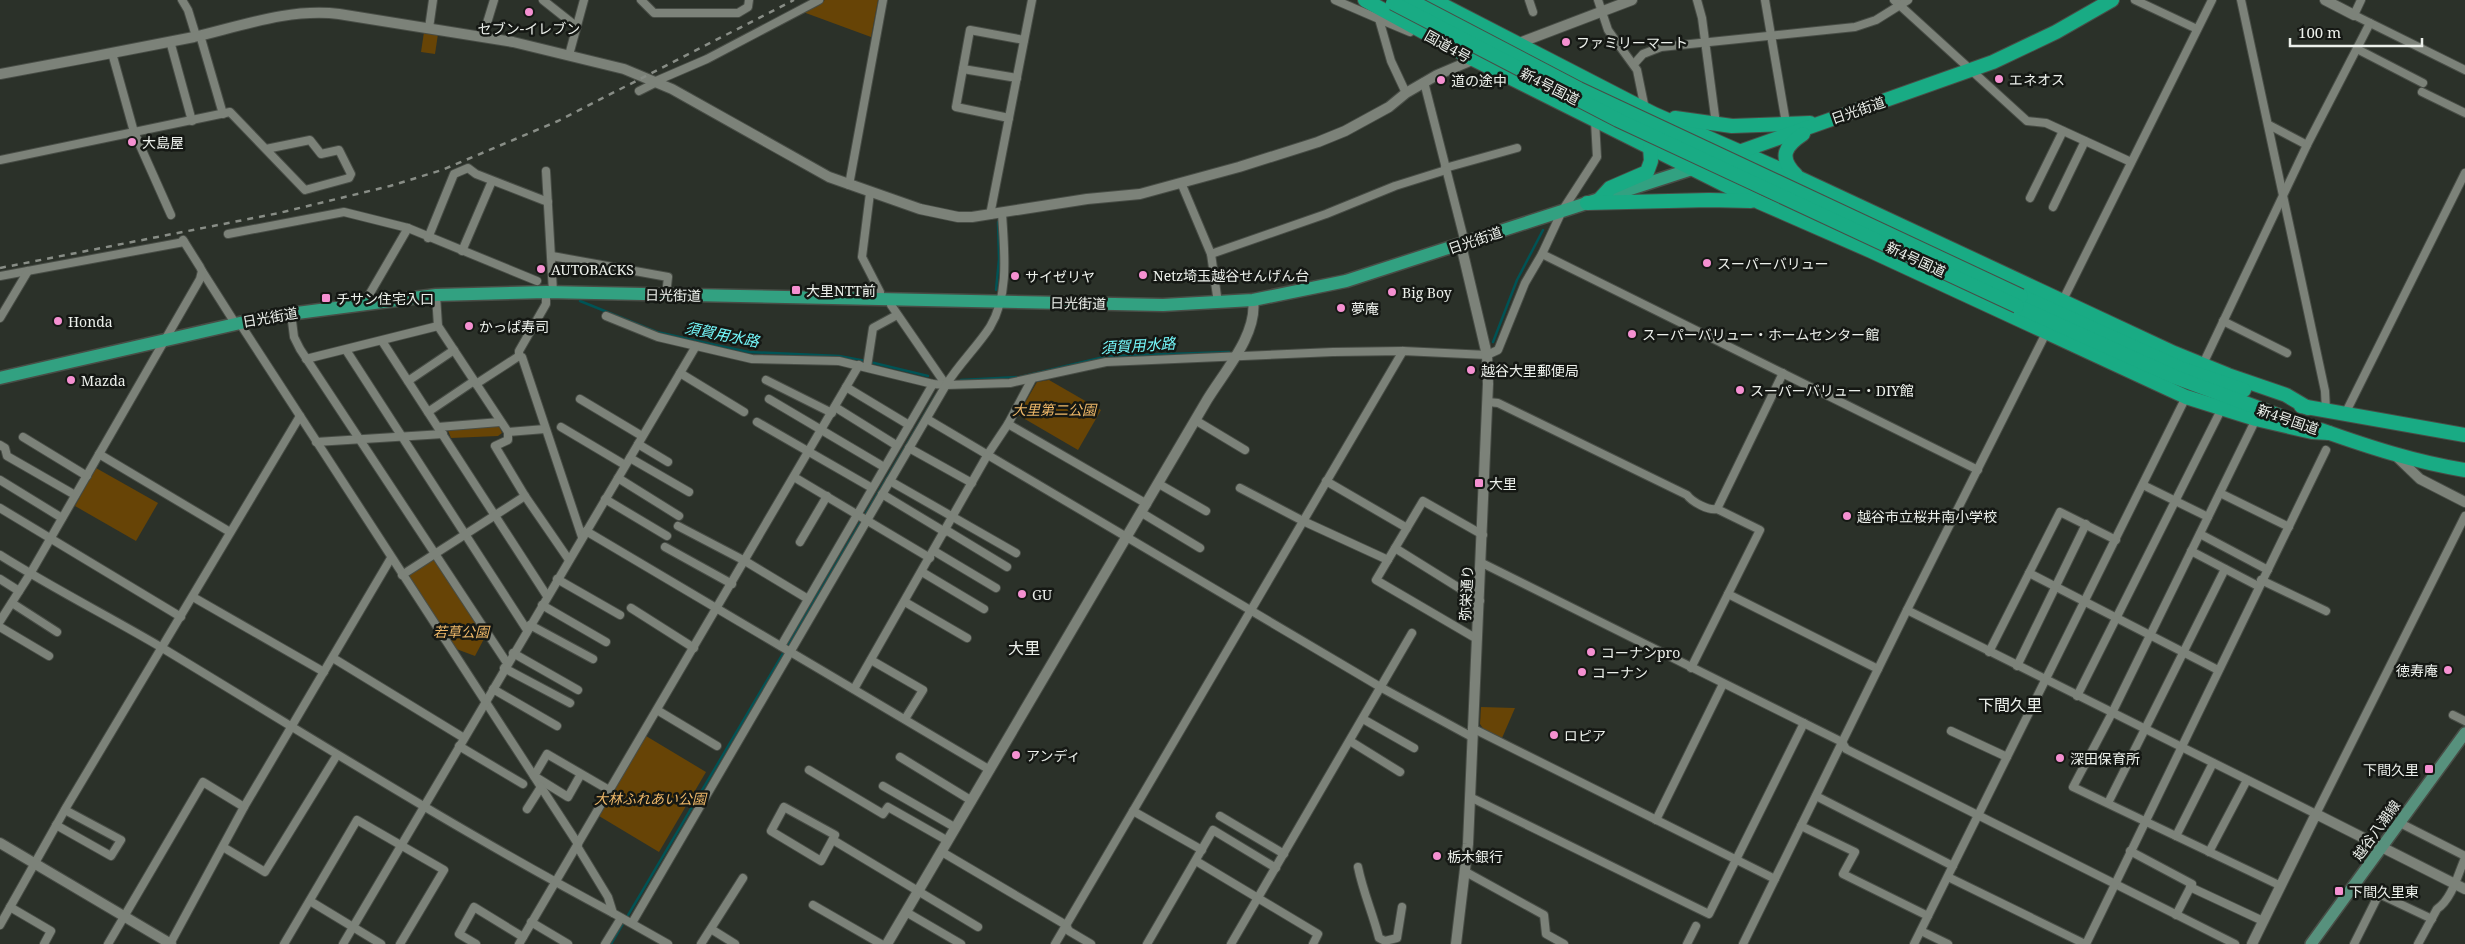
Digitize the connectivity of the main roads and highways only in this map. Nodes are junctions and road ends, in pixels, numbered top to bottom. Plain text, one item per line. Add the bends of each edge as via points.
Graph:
1 (1365, 0) edge
2 (1409, 0) edge
3 (2112, 0) edge
4 (1389, 2) edge
5 (1439, 2) edge
6 (1650, 112) junction
7 (1818, 123) junction
8 (1650, 147) junction
9 (1739, 152) junction
10 (1695, 168) junction
11 (1799, 178) junction
12 (1594, 201) junction
13 (1759, 202) junction
14 (2019, 301) junction
15 (0, 378) edge
16 (2308, 408) junction
17 (2425, 429) junction
18 (2329, 433) junction
19 (2465, 435) edge
20 (2465, 444) edge
21 (2465, 470) edge
22 (2465, 733) edge
23 (2311, 944) edge

1 - 8 highway, 国道4号 via 1473,59
2 - 14 highway, 新4号国道, bridge via 1579,89
3 - 7 highway, 日光街道 via 2039,41 1971,70
4 - 14 highway, 新4号国道, bridge via 1618,120
5 - 6 highway
6 - 7 highway via 1716,124
6 - 9 highway
7 - 9 highway, 日光街道
7 - 11 highway via 1789,144 1787,149 1788,167
8 - 10 highway, 国道4号
8 - 12 highway via 1652,161 1647,172 1610,188
9 - 10 highway, 日光街道
9 - 11 highway
10 - 12 main road, 日光街道
10 - 13 highway, 国道4号
11 - 16 highway via 2062,302 2203,364 2286,395
12 - 13 highway
12 - 15 main road, 日光街道 via 1346,281 1252,300 1163,305 550,292 436,295 237,322
13 - 18 highway, 国道4号 via 2186,397 2256,418
14 - 16 highway, 新4号国道 via 2180,368
14 - 18 highway, 新4号国道 via 2175,377
16 - 17 highway, 新4号国道
17 - 19 highway, 新4号国道
17 - 20 highway via 2446,440
18 - 21 highway, 新4号国道 via 2428,464
22 - 23 main road, 越谷八潮線

